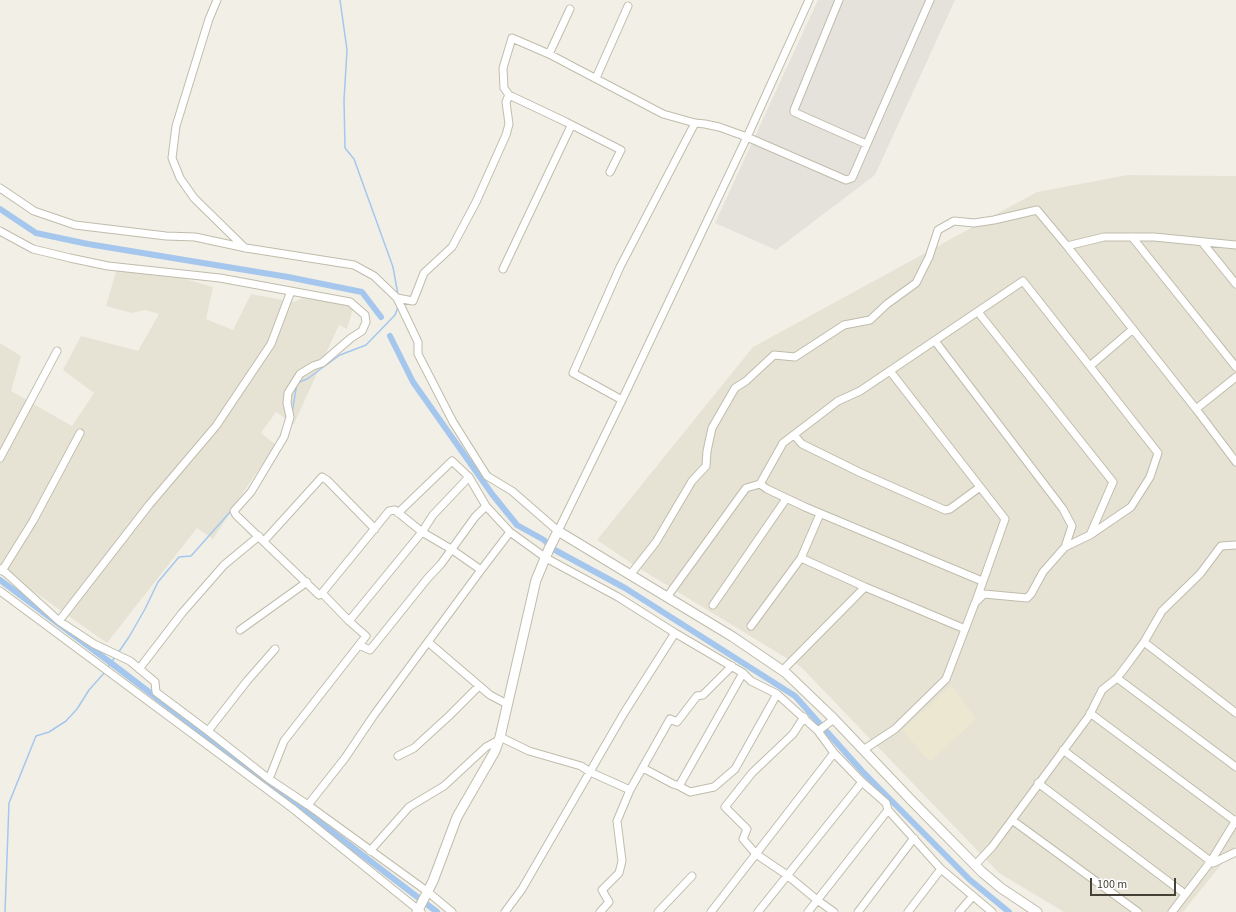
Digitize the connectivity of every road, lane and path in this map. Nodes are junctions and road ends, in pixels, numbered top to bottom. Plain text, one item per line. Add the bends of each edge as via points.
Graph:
1 (217, 0) edge
2 (809, 0) edge
3 (840, 0) edge
4 (930, 0) edge
5 (628, 6) dead end
6 (570, 9) dead end
7 (549, 54) junction
8 (596, 78) junction
9 (509, 95) junction
10 (695, 123) junction
11 (571, 126) junction
12 (747, 137) junction
13 (866, 144) junction
14 (610, 172) dead end
15 (0, 188) edge
16 (0, 231) edge
17 (1132, 237) junction
18 (1202, 242) junction
19 (1236, 245) edge
20 (1067, 246) junction
21 (246, 248) junction
22 (503, 269) dead end
23 (1236, 284) edge
24 (291, 291) junction
25 (397, 298) junction
26 (978, 312) junction
27 (1133, 329) junction
28 (935, 341) junction
29 (57, 352) dead end
30 (1090, 366) junction
31 (1236, 367) edge
32 (890, 371) junction
33 (1236, 377) edge
34 (622, 400) junction
35 (1196, 409) junction
36 (80, 434) dead end
37 (794, 435) junction
38 (0, 458) edge
39 (1236, 462) edge
40 (468, 478) junction
41 (760, 484) junction
42 (980, 487) junction
43 (786, 499) junction
44 (486, 506) junction
45 (398, 513) junction
46 (820, 514) junction
47 (375, 529) junction
48 (422, 532) junction
49 (510, 532) junction
50 (557, 534) junction
51 (1090, 535) junction
52 (262, 539) junction
53 (1236, 544) edge
54 (1065, 547) junction
55 (451, 549) junction
56 (546, 558) junction
57 (801, 558) junction
58 (1, 570) edge
59 (481, 570) junction
60 (630, 575) junction
61 (307, 582) junction
62 (982, 582) junction
63 (865, 588) junction
64 (0, 591) edge
65 (322, 593) junction
66 (667, 597) junction
67 (975, 603) junction
68 (713, 606) dead end
69 (59, 620) junction
70 (349, 621) junction
71 (751, 626) dead end
72 (965, 629) junction
73 (240, 630) dead end
74 (675, 633) junction
75 (428, 642) junction
76 (1144, 642) junction
77 (359, 645) junction
78 (275, 649) dead end
79 (732, 666) junction
80 (139, 669) junction
81 (782, 671) junction
82 (743, 673) junction
83 (1117, 678) junction
84 (479, 686) junction
85 (777, 694) junction
86 (507, 704) junction
87 (1236, 713) edge
88 (1090, 714) junction
89 (804, 717) junction
90 (834, 719) junction
91 (208, 730) junction
92 (818, 731) junction
93 (499, 738) junction
94 (863, 750) junction
95 (1063, 750) junction
96 (834, 753) junction
97 (398, 756) dead end
98 (1236, 767) edge
99 (643, 768) junction
100 (590, 772) junction
101 (269, 779) junction
102 (862, 782) junction
103 (1038, 784) junction
104 (679, 786) junction
105 (630, 790) junction
106 (308, 805) junction
107 (888, 810) junction
108 (1012, 820) junction
109 (1235, 820) edge
110 (914, 838) junction
111 (370, 851) junction
112 (1236, 852) edge
113 (756, 854) junction
114 (1211, 861) junction
115 (975, 865) junction
116 (941, 869) junction
117 (787, 875) junction
118 (692, 876) dead end
119 (427, 894) junction
120 (1185, 894) junction
121 (973, 896) junction
122 (817, 900) junction
123 (419, 910) edge
124 (452, 912) edge
125 (506, 912) edge
126 (600, 912) edge
127 (658, 912) edge
128 (711, 912) edge
129 (758, 912) edge
130 (808, 912) edge
131 (834, 912) edge
132 (858, 912) edge
133 (908, 912) edge
134 (959, 912) edge
135 (992, 912) edge
136 (1038, 912) edge
137 (1138, 912) edge
138 (1172, 912) edge

1 - 21 street via 176,126 172,158 180,178 194,198
2 - 12 street
3 - 13 street via 794,110 805,118
4 - 13 street
5 - 8 street
6 - 7 street
7 - 8 street
7 - 9 street via 512,38 503,68 504,88
8 - 10 street via 663,114
9 - 11 street
9 - 25 street via 506,102 506,135 476,202 452,247 424,273 413,301
10 - 12 street via 719,127
10 - 34 street via 620,267 573,373
11 - 14 street via 620,150
11 - 22 street
12 - 13 street via 846,180 852,178
12 - 34 street
15 - 21 street via 34,211 75,225 195,238
16 - 24 street via 33,249 108,266 220,278
17 - 18 street
17 - 20 street via 1104,238
17 - 31 street
18 - 19 street
18 - 23 street
20 - 27 street
20 - 60 street via 1037,210 974,223 954,221 938,230 916,283 870,320 844,325 795,357 774,355 735,388 712,428 706,466 692,481 656,542
21 - 25 street via 354,265 374,276
24 - 52 street via 350,302 365,315 366,322 362,331 322,363 300,374 288,393 290,417 284,437 251,492 234,511
24 - 69 street via 271,344 216,426
25 - 50 street via 418,342 418,354 453,422 487,476 512,490
26 - 28 street
26 - 30 street via 1023,281
26 - 51 street via 1113,482
27 - 30 street
27 - 35 street
28 - 32 street
28 - 54 street via 1063,509 1072,526
29 - 38 street
30 - 51 street via 1158,453 1150,477 1131,507
32 - 37 street via 860,391 838,401
32 - 42 street
33 - 35 street
34 - 50 street
35 - 39 street
36 - 58 street via 33,521
37 - 41 street via 783,443
37 - 42 street via 802,444 945,510
40 - 44 street
40 - 45 street via 452,461
40 - 48 street via 433,515
41 - 43 street
41 - 66 street via 746,488
42 - 62 street via 1005,519
43 - 46 street
43 - 68 street
44 - 49 street
44 - 55 street via 474,517
45 - 47 street via 395,510 389,511
45 - 48 street
46 - 57 street
46 - 62 street
47 - 52 street via 322,477
47 - 65 street
48 - 55 street
48 - 70 street
49 - 56 street
49 - 59 street
50 - 56 street
50 - 60 street
51 - 54 street
52 - 61 street
52 - 80 street via 224,565 182,613
53 - 76 street via 1221,546 1200,574 1162,611
54 - 67 street via 1043,572 1027,598 984,594
55 - 59 street
55 - 77 street via 370,650
56 - 74 street via 618,597
56 - 86 street via 536,580
57 - 63 street
57 - 71 street
58 - 69 street
59 - 75 street
60 - 66 street
61 - 65 street via 319,595
61 - 73 street
62 - 67 street
63 - 72 street
63 - 81 street
64 - 123 street via 292,808
65 - 70 street
66 - 81 street via 733,637
67 - 72 street
69 - 80 street via 94,644 130,661
70 - 77 street via 366,636
72 - 94 street via 946,680 895,729
74 - 79 street
74 - 100 street
75 - 84 street
75 - 106 street
76 - 83 street
76 - 87 street
77 - 101 street via 284,741
78 - 91 street
79 - 82 street
79 - 99 street via 702,695 697,696 677,722 670,720
80 - 91 street via 155,682 156,692
81 - 90 street
82 - 85 street
82 - 104 street
83 - 88 street via 1102,690
83 - 98 street
84 - 86 street
84 - 97 street via 414,748
85 - 89 street
85 - 104 street via 735,769 714,787 690,792
86 - 93 street
88 - 95 street
88 - 109 street
89 - 92 street
89 - 113 street via 793,734 752,773 725,807 747,829 742,839
90 - 92 street
90 - 94 street
91 - 101 street
92 - 96 street
93 - 100 street via 529,751 581,766
93 - 111 street via 444,786 409,807
93 - 119 street via 495,751 457,817
94 - 115 street
95 - 103 street
95 - 114 street
96 - 102 street
96 - 113 street
99 - 104 street
99 - 105 street
100 - 105 street
100 - 125 street
101 - 106 street
102 - 107 street via 886,804
102 - 117 street
103 - 108 street
103 - 120 street
105 - 126 street via 617,821 622,861 619,873 602,890 609,902
106 - 111 street
107 - 110 street
107 - 122 street
108 - 115 street
108 - 137 street
109 - 114 street
110 - 116 street
110 - 132 street
111 - 119 street
112 - 114 street via 1213,863
113 - 117 street
113 - 128 street
114 - 120 street
115 - 136 street via 1001,888
116 - 121 street
116 - 133 street
117 - 122 street
117 - 129 street
118 - 127 street
119 - 123 street
119 - 124 street
120 - 138 street
121 - 134 street
121 - 135 street
122 - 130 street
122 - 131 street

